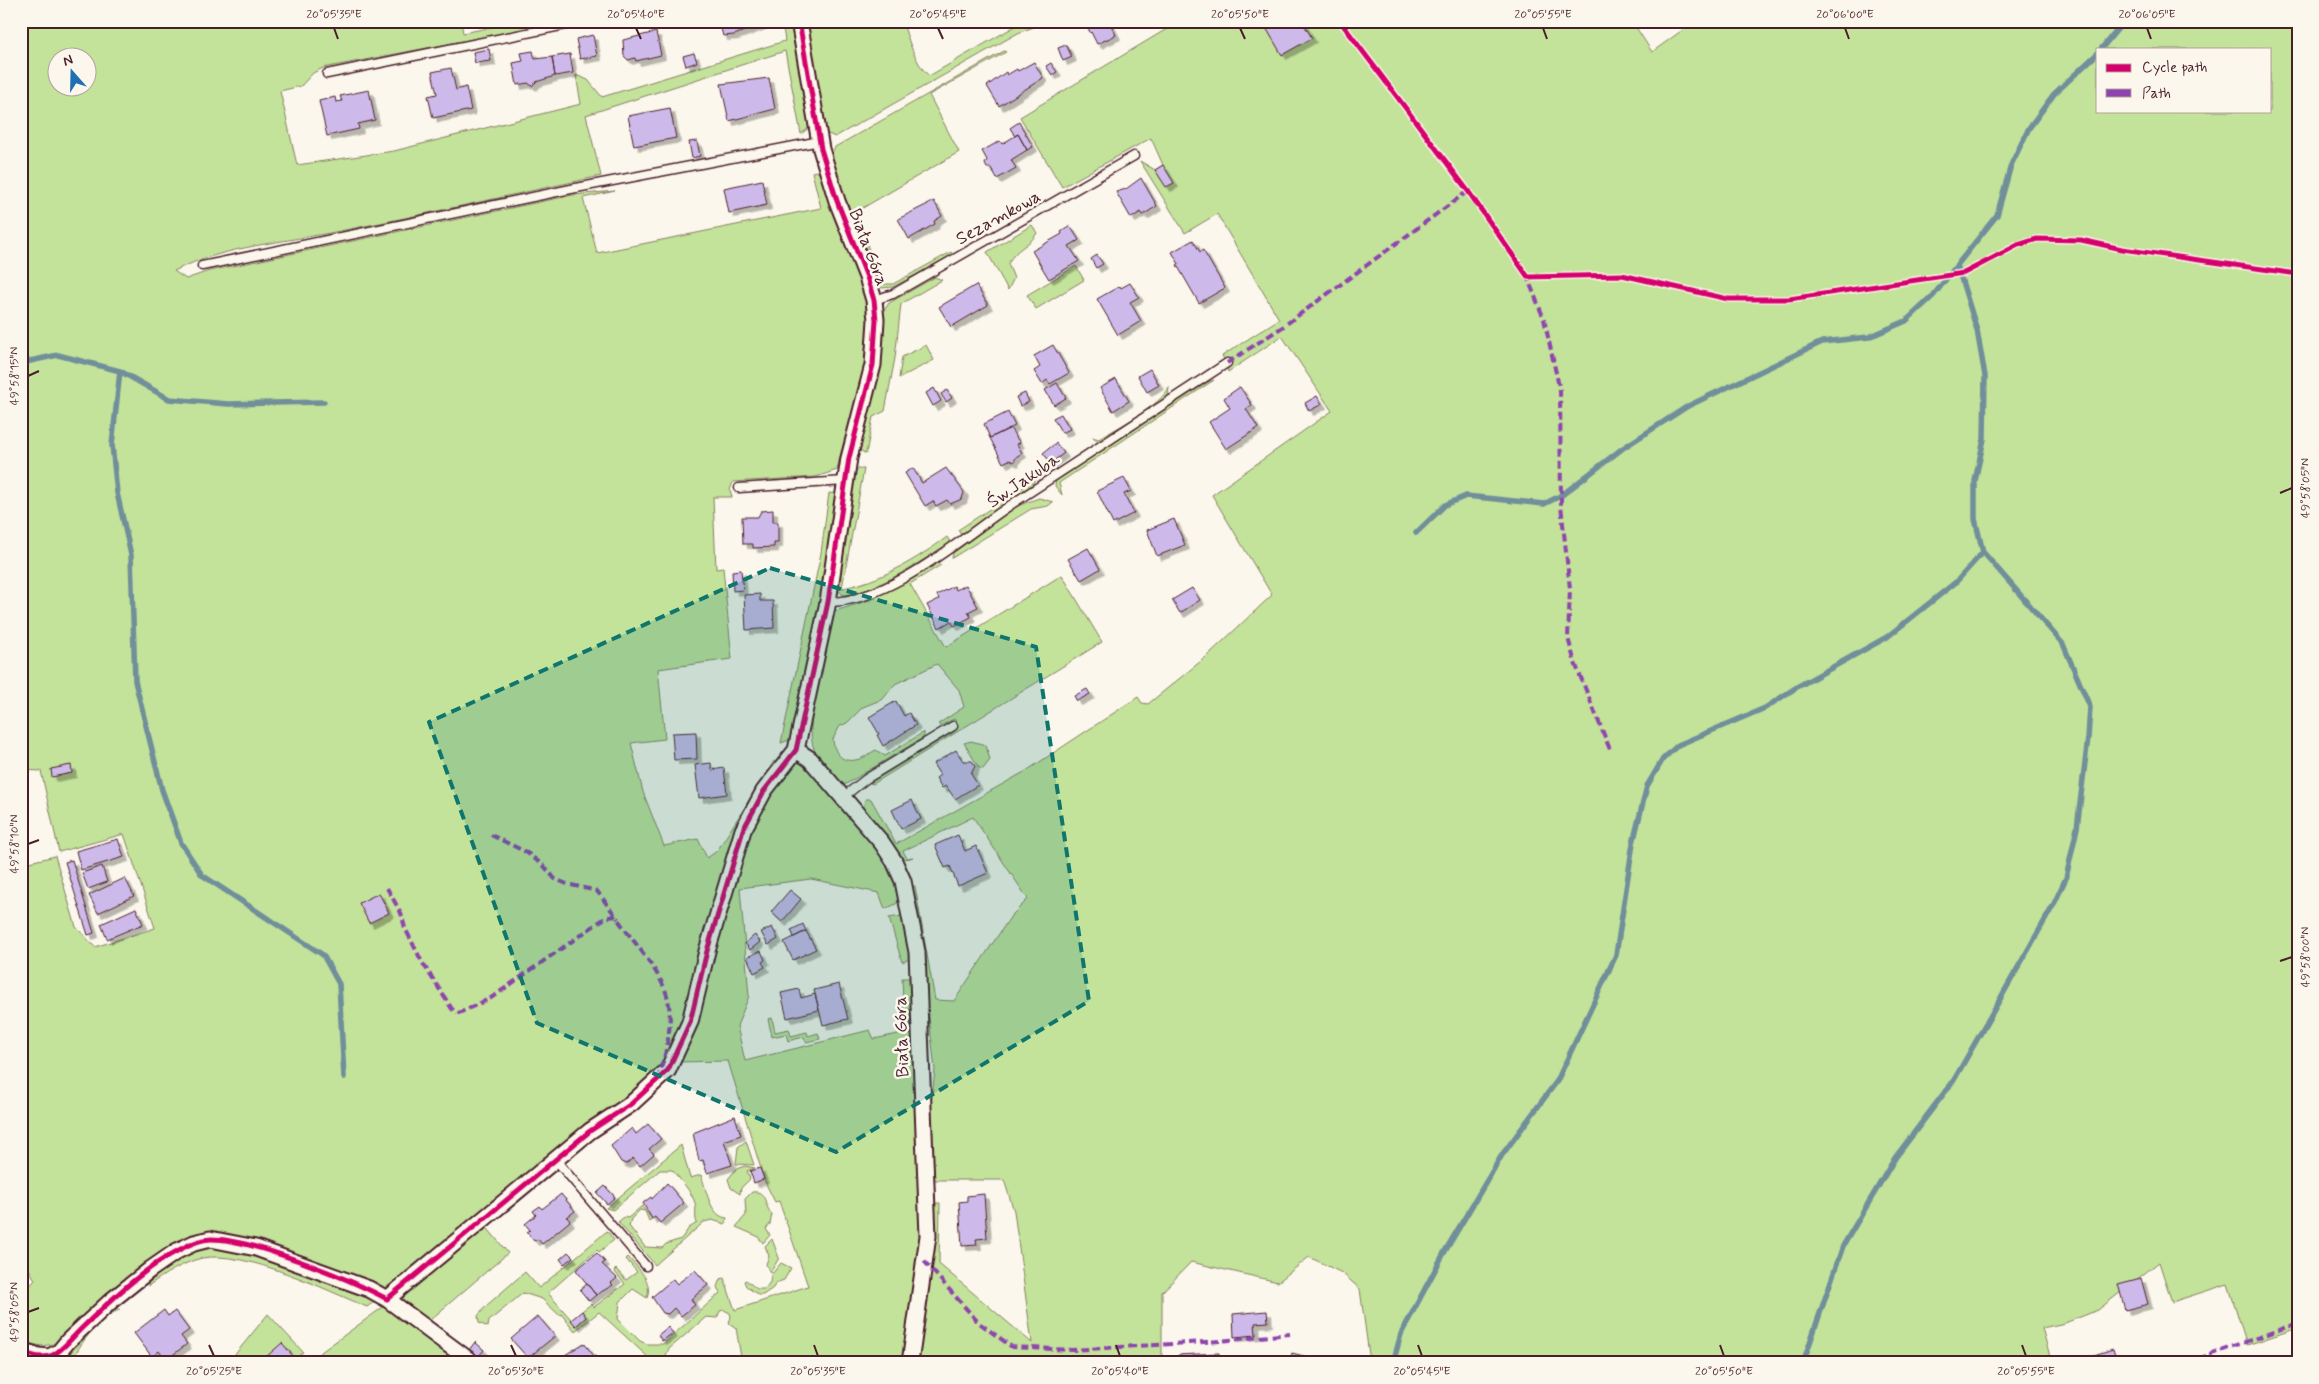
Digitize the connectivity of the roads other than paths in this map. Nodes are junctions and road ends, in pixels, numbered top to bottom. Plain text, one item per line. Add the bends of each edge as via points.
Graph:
1 (585, 21) edge
2 (799, 21) edge
3 (327, 74) dead end
4 (820, 141) junction
5 (1134, 156) dead end
6 (202, 266) dead end
7 (874, 300) junction
8 (1227, 363) dead end
9 (846, 481) junction
10 (740, 488) dead end
11 (828, 602) junction
12 (953, 726) dead end
13 (796, 750) junction
14 (843, 797) junction
15 (555, 1159) junction
16 (646, 1266) dead end
17 (387, 1299) junction
18 (21, 1350) edge
19 (474, 1363) edge
20 (910, 1363) edge

1 - 3 lane
2 - 4 street, Biała Góra
4 - 6 lane
4 - 7 street, Biała Góra via 837,202 868,277
5 - 7 lane, Sezamkowa via 893,294
7 - 9 street, Biała Góra via 876,340 873,364
8 - 11 lane, Św.Jakuba via 1014,503 943,554 866,595 844,602
9 - 10 lane
9 - 11 street, Biała Góra
11 - 13 street, Biała Góra
12 - 14 lane via 866,779
13 - 14 street, Biała Góra via 810,759
13 - 15 street via 764,791 743,830 707,951 690,1022 668,1070 631,1104
14 - 20 street, Biała Góra via 894,861 903,881 917,952 928,1236
15 - 16 lane
15 - 17 street
17 - 18 street via 369,1289 256,1248 210,1239 177,1251 150,1269 112,1300 59,1352 38,1356
17 - 19 street

